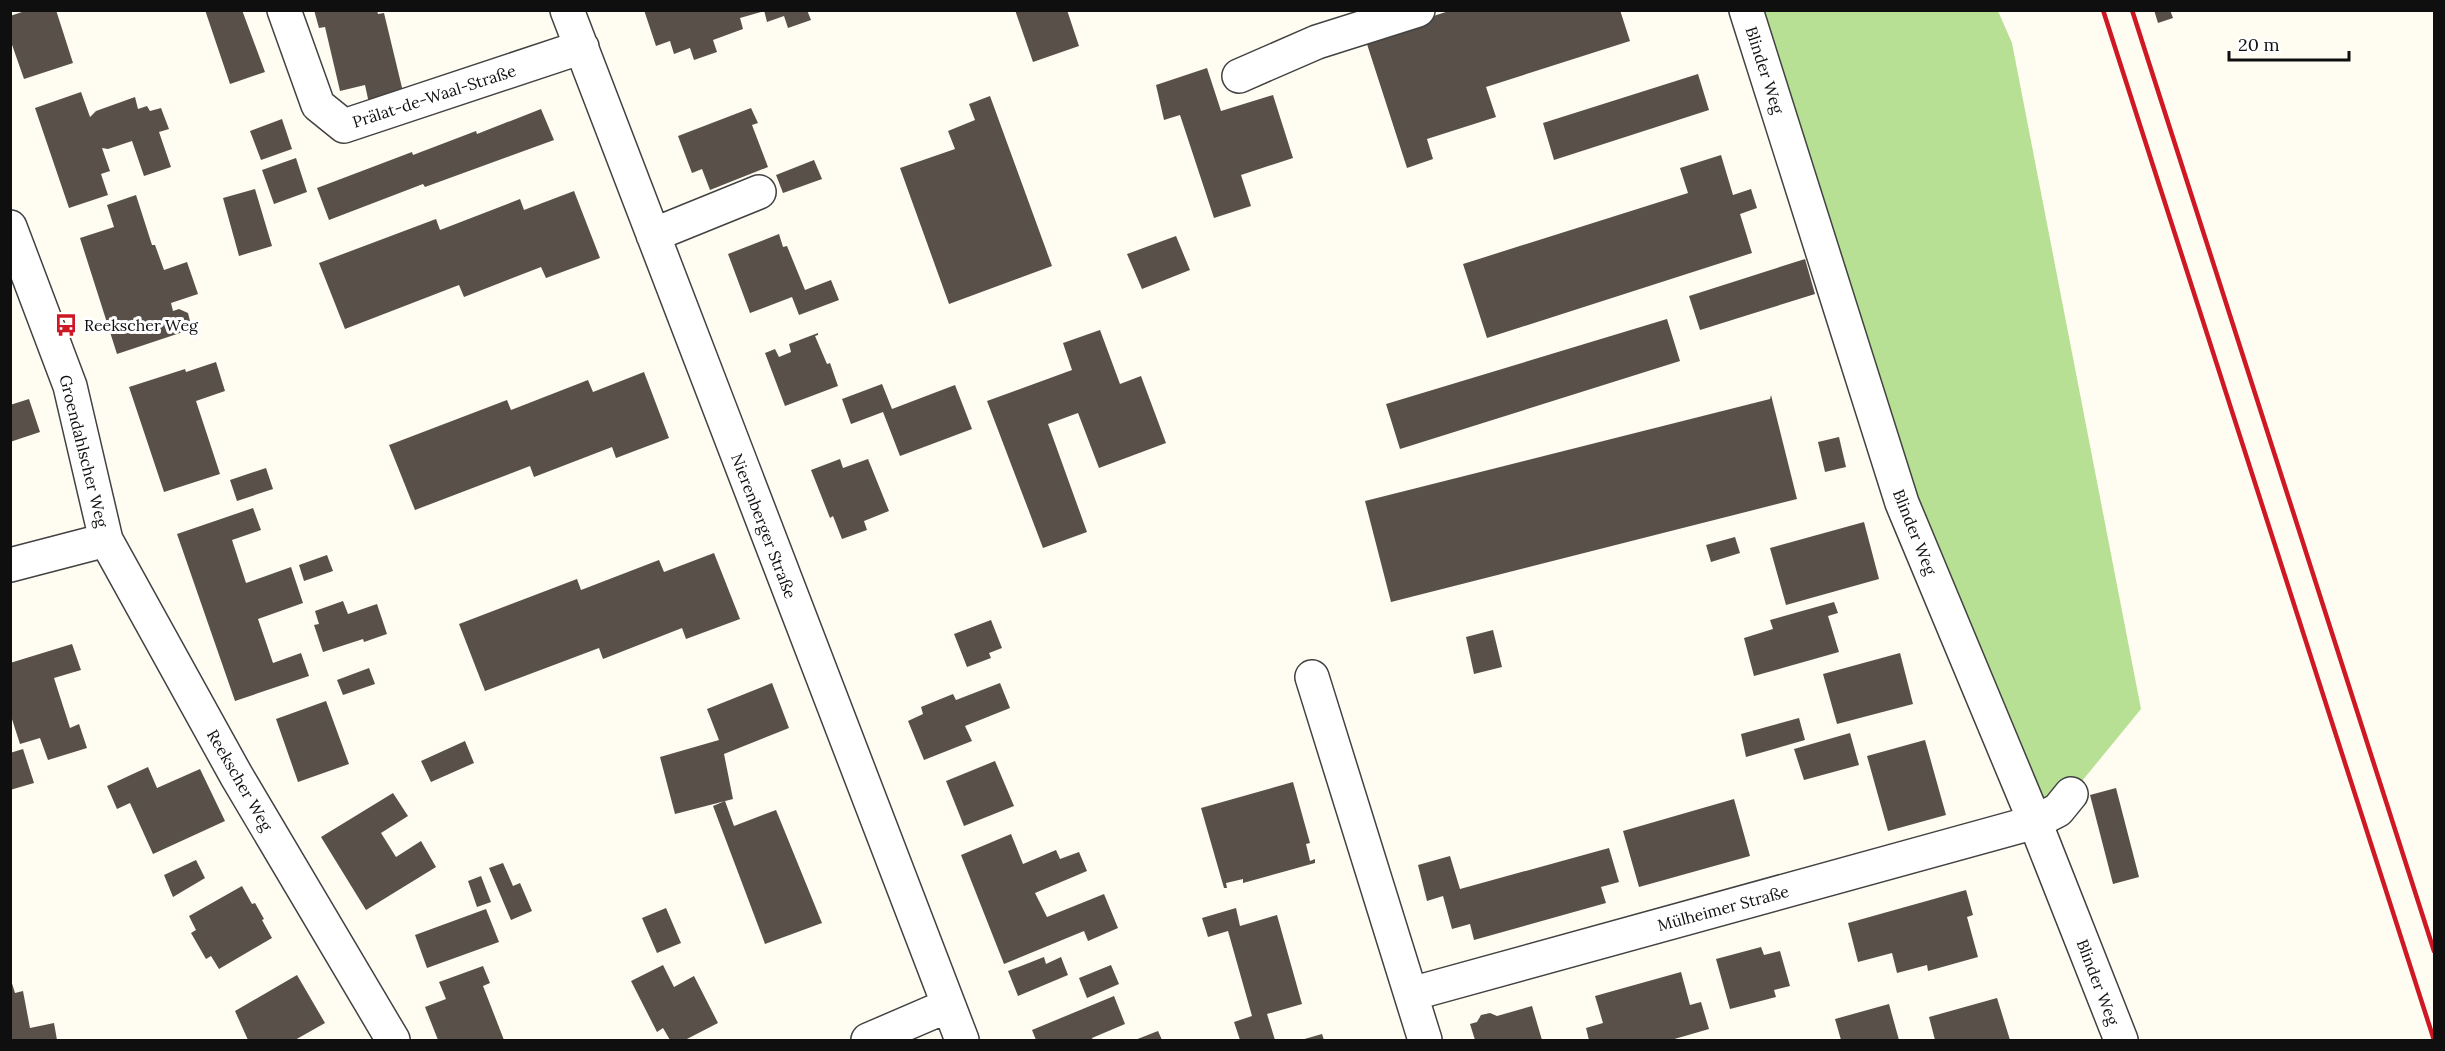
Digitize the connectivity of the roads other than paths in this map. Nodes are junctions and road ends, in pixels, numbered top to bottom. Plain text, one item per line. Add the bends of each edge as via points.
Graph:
1 (284, 10) edge
2 (567, 10) edge
3 (1418, 10) edge
4 (1746, 10) edge
5 (582, 47) junction
6 (1239, 76) dead end
7 (759, 192) dead end
8 (10, 227) edge
9 (653, 235) junction
10 (106, 540) junction
11 (10, 565) edge
12 (1312, 677) dead end
13 (2071, 794) dead end
14 (2035, 822) junction
15 (1411, 994) junction
16 (947, 1006) junction
17 (393, 1041) edge
18 (868, 1041) edge
19 (962, 1041) edge
20 (1425, 1041) edge
21 (2121, 1041) edge

1 - 5 street, Prälat-de-Waal-Straße via 318,105 344,126
2 - 5 street, Nierenberger Straße
3 - 6 street via 1317,42
4 - 14 street, Blinder Weg via 1902,503
5 - 9 street, Nierenberger Straße
7 - 9 street
8 - 10 street, Groendahlscher Weg via 70,386
9 - 16 street, Nierenberger Straße
10 - 11 street
10 - 17 street, Reekscher Weg via 236,775
12 - 15 street
13 - 14 street, Mülheimer Straße via 2058,810
14 - 15 street, Mülheimer Straße
14 - 21 street, Blinder Weg
15 - 20 street
16 - 18 street
16 - 19 street, Nierenberger Straße

